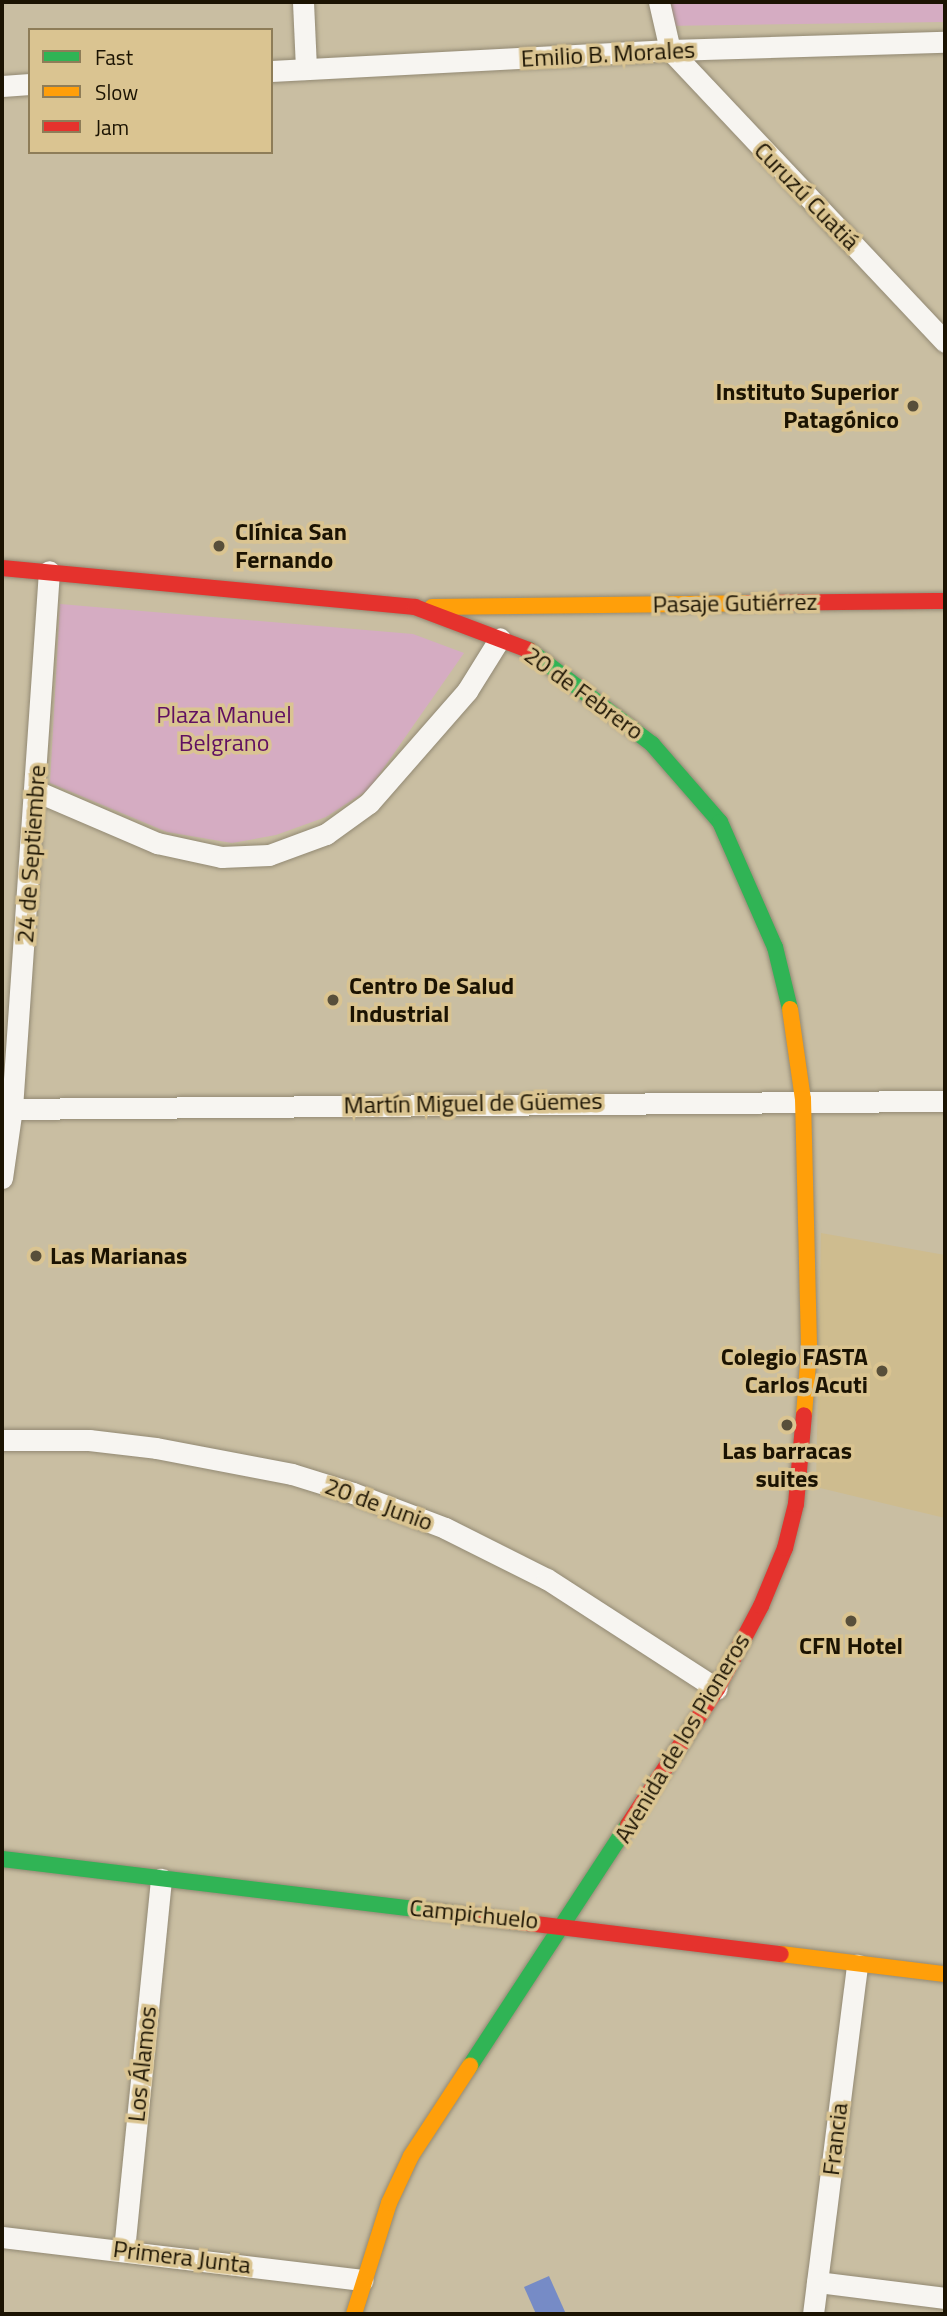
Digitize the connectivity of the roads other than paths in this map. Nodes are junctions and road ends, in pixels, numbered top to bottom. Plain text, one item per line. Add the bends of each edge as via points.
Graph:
1 (303, 2) edge
2 (659, 2) edge
3 (945, 42) edge
4 (670, 50) junction
5 (306, 69) junction
6 (273, 71) edge
7 (28, 84) edge
8 (2, 86) edge
9 (945, 342) edge
10 (2, 558) edge
11 (10, 569) edge
12 (49, 571) junction
13 (945, 601) edge
14 (415, 607) junction
15 (525, 607) junction
16 (500, 638) junction
17 (36, 791) junction
18 (803, 1100) junction
19 (945, 1101) edge
20 (7, 1109) edge
21 (2, 1178) edge
22 (2, 1440) edge
23 (717, 1689) junction
24 (2, 1860) edge
25 (161, 1879) junction
26 (563, 1924) junction
27 (857, 1965) junction
28 (945, 1974) edge
29 (2, 2237) edge
30 (124, 2250) junction
31 (362, 2280) junction
32 (817, 2282) junction
33 (945, 2298) edge
34 (354, 2314) edge
35 (813, 2314) edge

1 - 5 street
2 - 4 street
3 - 4 street, Emilio B. Morales
4 - 5 street, Emilio B. Morales
4 - 9 street, Curuzú Cuatiá
5 - 6 street, Emilio B. Morales
7 - 8 street
10 - 11 main road
11 - 12 main road, 20 de Febrero
12 - 14 main road, 20 de Febrero
12 - 17 street, 24 de Septiembre
13 - 15 main road, Pasaje Gutiérrez
14 - 15 main road, Pasaje Gutiérrez
14 - 16 main road, 20 de Febrero
15 - 16 main road
16 - 17 street via 467,691 369,803 326,834 270,855 221,857 157,843
16 - 18 main road, 20 de Febrero via 534,652 652,744 720,822 775,947 791,1011
17 - 20 street, 24 de Septiembre
18 - 19 street, Martín Miguel de Güemes
18 - 20 street, Martín Miguel de Güemes
18 - 23 main road, Avenida de los Pioneros via 809,1350 796,1504 761,1606
20 - 21 street, 24 de Septiembre
22 - 23 street, 20 de Junio via 89,1440 156,1448 292,1474 353,1493 444,1528 547,1579
23 - 26 main road, Avenida de los Pioneros
24 - 25 main road, Campichuelo
25 - 26 main road, Campichuelo
25 - 30 street, Los Álamos
26 - 27 main road, Campichuelo
26 - 31 main road, Avenida de los Pioneros via 411,2156
27 - 28 main road, Campichuelo
27 - 32 street, Francia
29 - 30 street, Primera Junta
30 - 31 street, Primera Junta
31 - 34 main road, Avenida de los Pioneros
32 - 33 street
32 - 35 street, Francia

